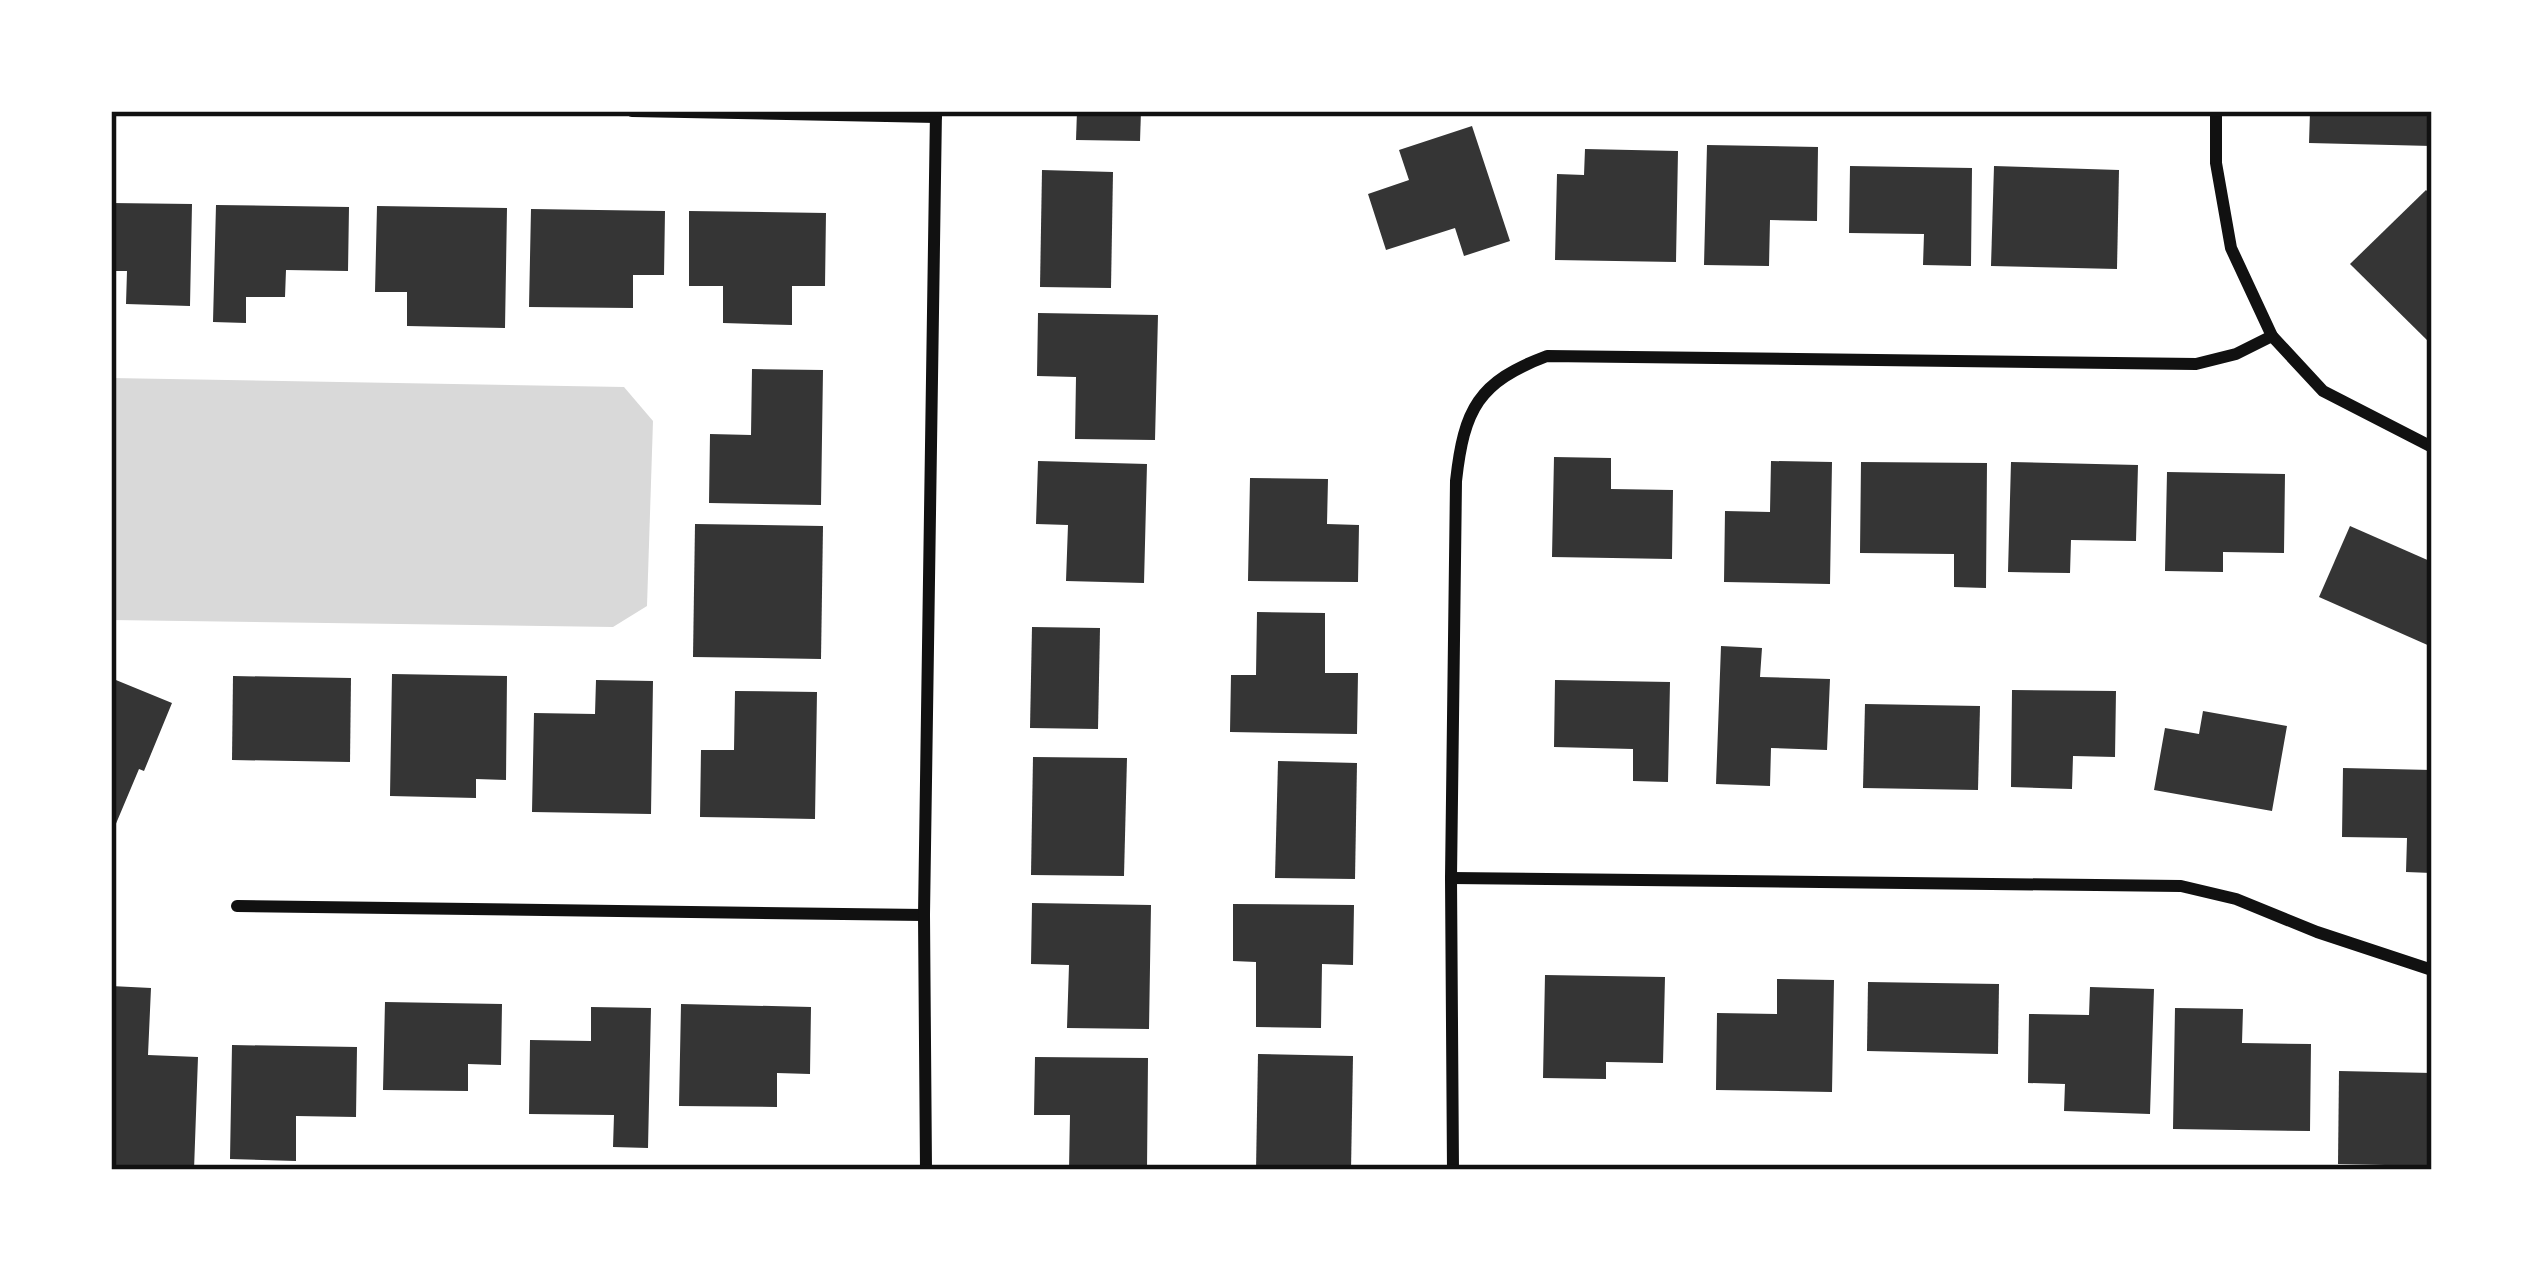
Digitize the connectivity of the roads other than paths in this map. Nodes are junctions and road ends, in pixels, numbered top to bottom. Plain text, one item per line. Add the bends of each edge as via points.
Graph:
1 (632, 111) edge
2 (2216, 111) edge
3 (936, 114) edge
4 (2272, 335) junction
5 (2432, 447) edge
6 (1451, 878) junction
7 (237, 906) dead end
8 (924, 915) junction
9 (2432, 970) edge
10 (926, 1170) edge
11 (1453, 1170) edge

1 - 3 street
2 - 4 street via 2231,248
3 - 8 street
4 - 5 street via 2323,392
4 - 6 street via 2196,364 1547,356 1500,376 1466,424 1456,481
6 - 9 street via 2182,886
6 - 11 street
7 - 8 street
8 - 10 street

